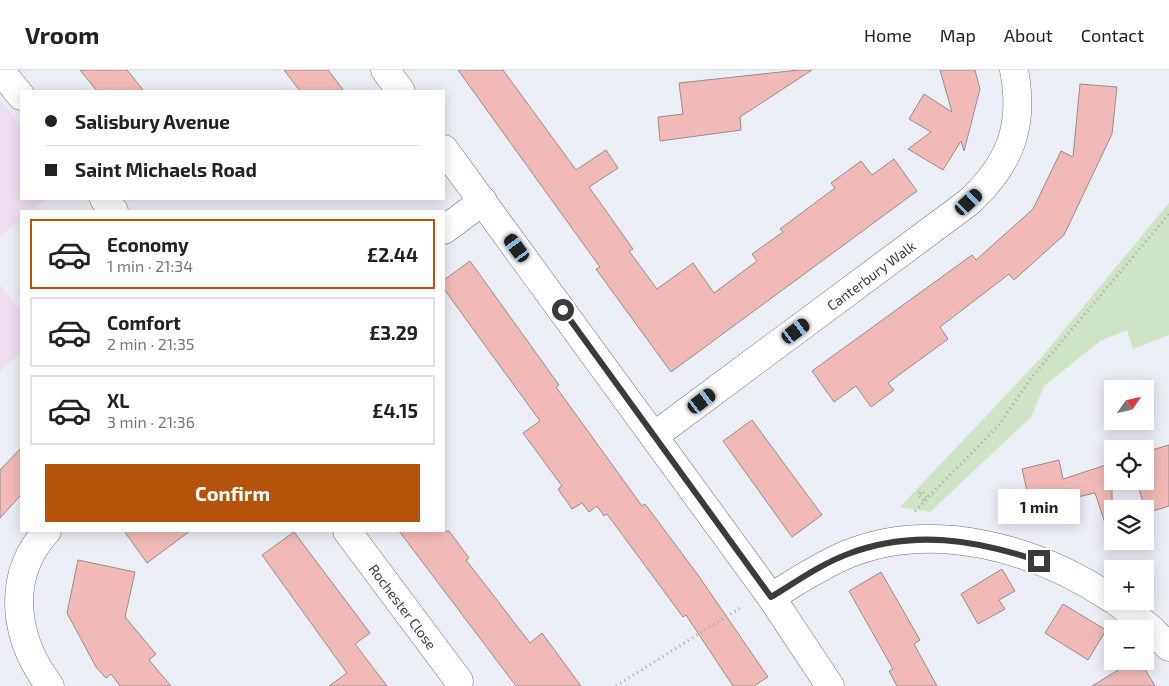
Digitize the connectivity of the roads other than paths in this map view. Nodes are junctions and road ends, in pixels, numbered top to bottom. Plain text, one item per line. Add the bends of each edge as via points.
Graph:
1 (0, 70) edge
2 (385, 70) edge
3 (1014, 70) edge
4 (400, 90) edge
5 (20, 95) edge
6 (445, 150) edge
7 (105, 200) edge
8 (483, 201) junction
9 (113, 210) edge
10 (445, 229) edge
11 (654, 436) junction
12 (46, 532) edge
13 (348, 532) edge
14 (769, 594) junction
15 (1104, 594) edge
16 (1127, 610) edge
17 (1169, 647) edge
18 (459, 681) dead end
19 (50, 686) edge
20 (830, 686) edge

1 - 5 street
2 - 4 street
3 - 11 street, Canterbury Walk via 1016,126 1007,155 987,186
6 - 8 street
7 - 9 street
8 - 10 street
8 - 11 street
11 - 14 street
12 - 19 street via 33,547 27,561 19,591 19,612 29,653
13 - 18 street, Rochester Close
14 - 15 street via 848,554 896,540 912,539 945,540 1009,551 1070,574
14 - 20 street
16 - 17 street

